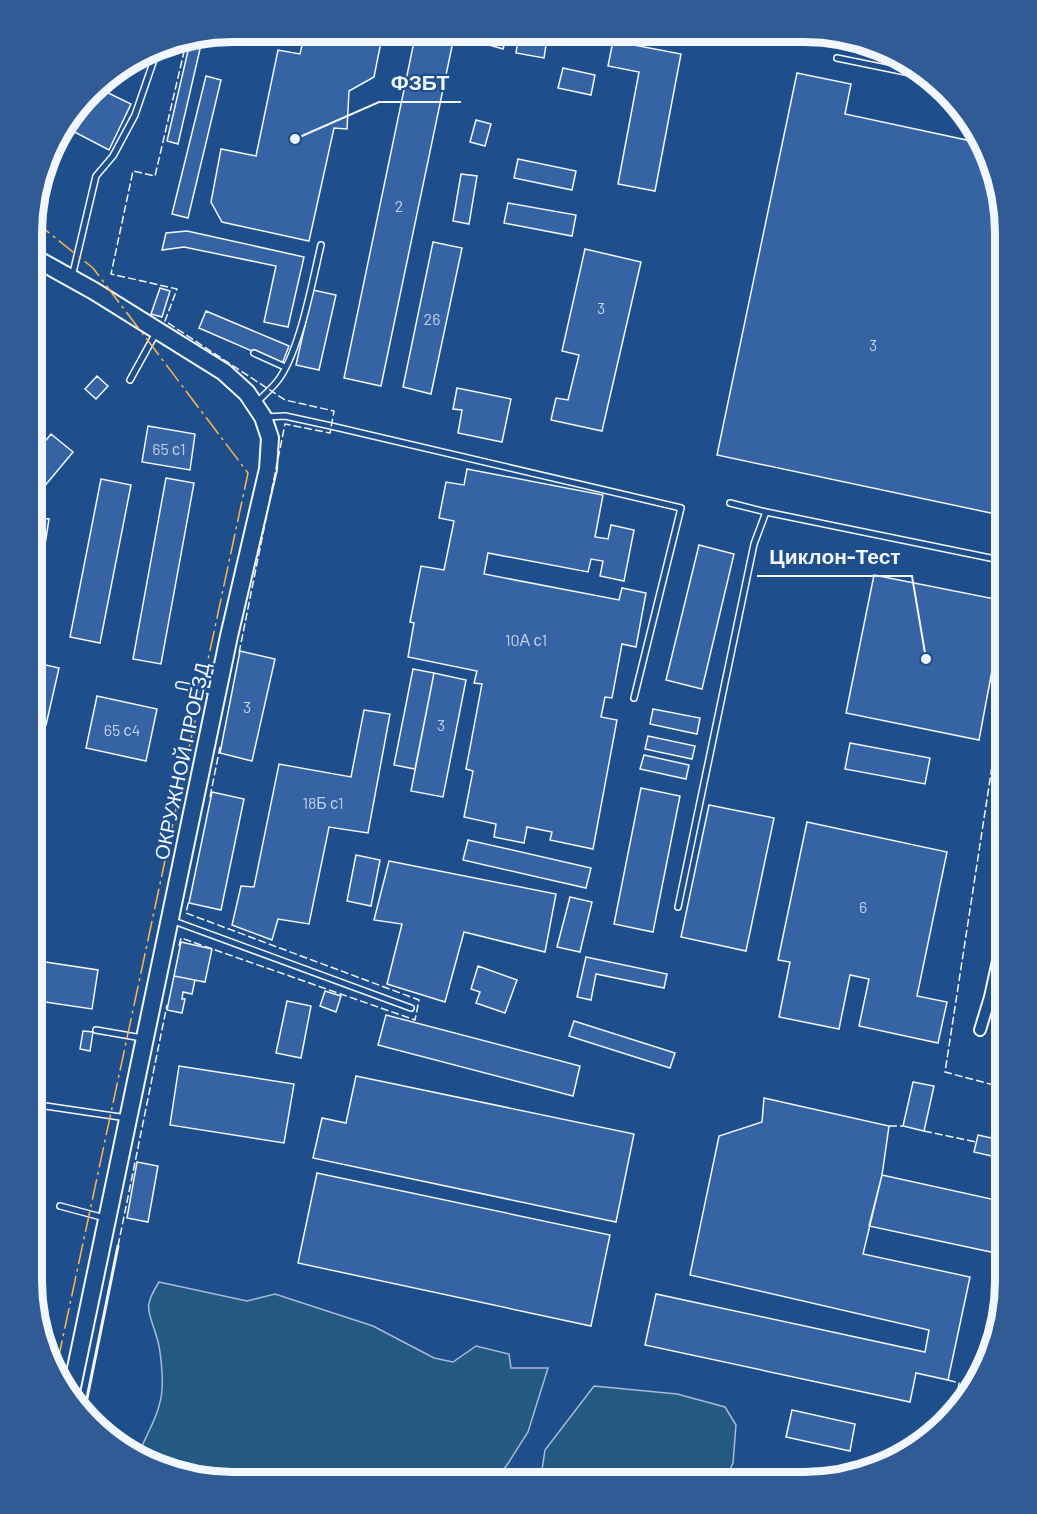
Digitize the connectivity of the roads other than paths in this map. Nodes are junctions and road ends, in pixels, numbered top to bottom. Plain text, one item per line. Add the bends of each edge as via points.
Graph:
1 (837, 58) dead end
2 (154, 59) edge
3 (907, 72) edge
4 (321, 246) dead end
5 (42, 262) edge
6 (72, 279) junction
7 (157, 330) junction
8 (254, 353) dead end
9 (285, 368) junction
10 (130, 380) dead end
11 (259, 411) junction
12 (730, 504) dead end
13 (766, 512) junction
14 (995, 559) edge
15 (179, 685) dead end
16 (217, 693) junction
17 (634, 699) dead end
18 (678, 908) dead end
19 (170, 919) junction
20 (995, 974) edge
21 (411, 1008) dead end
22 (96, 1030) dead end
23 (980, 1030) dead end
24 (145, 1039) junction
25 (42, 1105) edge
26 (128, 1118) junction
27 (60, 1206) dead end
28 (107, 1218) junction
29 (73, 1384) edge

1 - 3 lane
2 - 6 lane via 135,116 113,156 96,177
4 - 9 lane via 298,336
5 - 6 street, ОКРУЖНОЙ ПРОЕЗД
6 - 7 street, ОКРУЖНОЙ ПРОЕЗД
7 - 10 lane
7 - 11 street, ОКРУЖНОЙ ПРОЕЗД via 224,372 247,393
8 - 9 lane
9 - 11 lane
11 - 16 street, ОКРУЖНОЙ ПРОЕЗД via 270,438 268,469
11 - 17 lane via 681,508
12 - 13 lane
13 - 14 lane
13 - 18 lane via 754,544
15 - 16 lane
16 - 19 street, ОКРУЖНОЙ ПРОЕЗД
19 - 21 lane
19 - 24 street, ОКРУЖНОЙ ПРОЕЗД
20 - 23 street
22 - 24 lane
24 - 26 street, ОКРУЖНОЙ ПРОЕЗД
25 - 26 lane
26 - 28 street, ОКРУЖНОЙ ПРОЕЗД
27 - 28 lane
28 - 29 street, ОКРУЖНОЙ ПРОЕЗД

